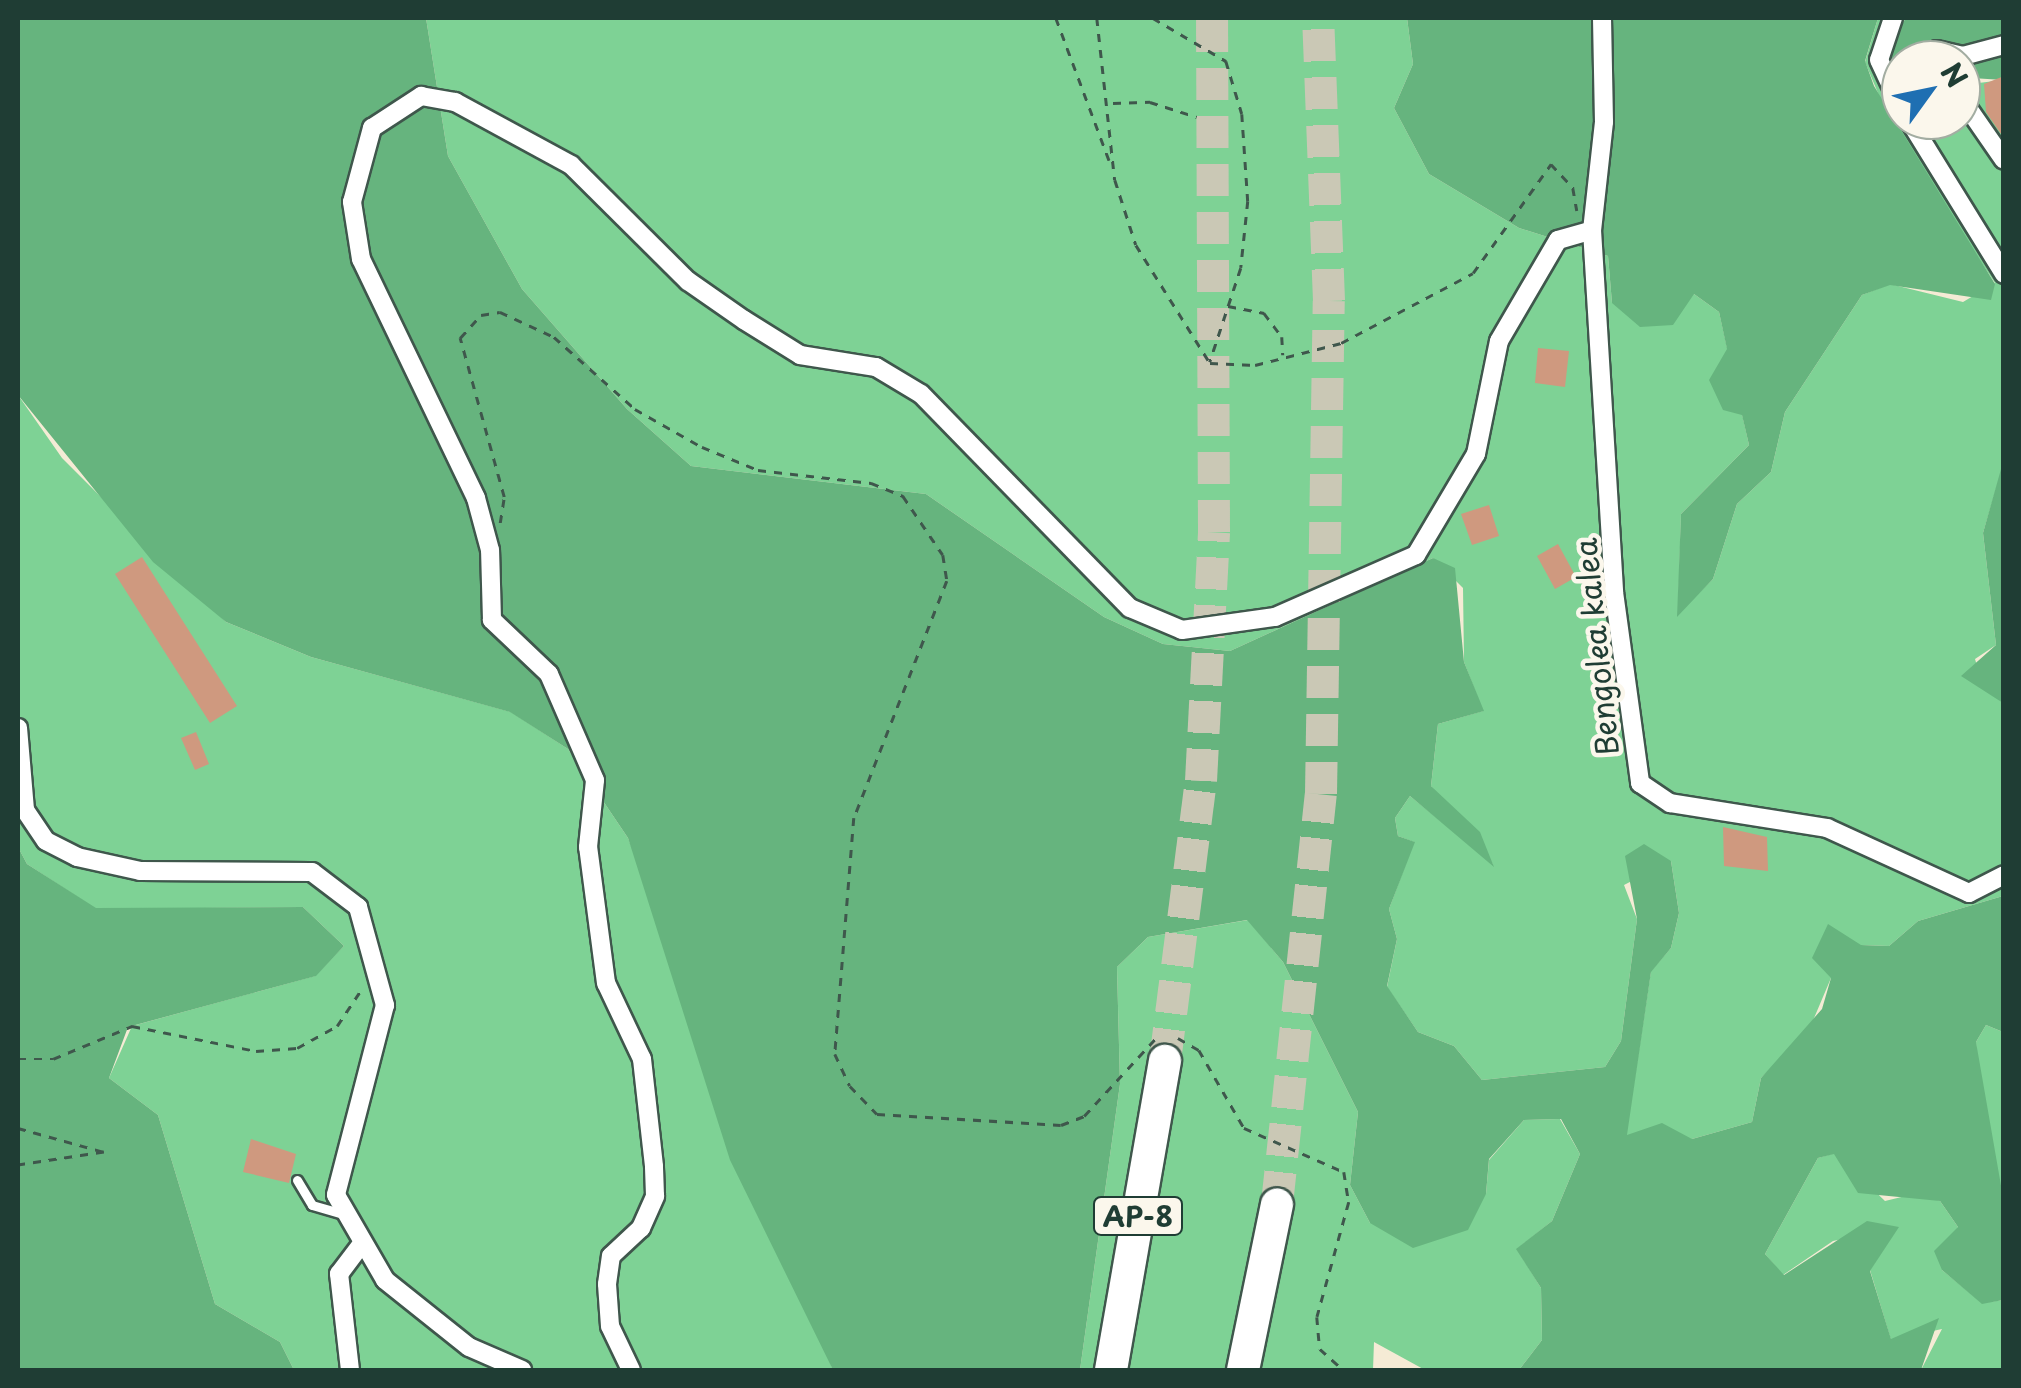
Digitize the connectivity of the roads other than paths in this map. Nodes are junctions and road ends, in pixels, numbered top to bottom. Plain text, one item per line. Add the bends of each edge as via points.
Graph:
1 (1602, 18) edge
2 (1981, 127) edge
3 (1921, 140) edge
4 (2004, 160) edge
5 (1592, 230) junction
6 (2004, 274) edge
7 (18, 728) edge
8 (2004, 875) edge
9 (1166, 1061) tunnel mouth
10 (298, 1180) dead end
11 (1276, 1204) tunnel mouth
12 (344, 1214) junction
13 (359, 1247) junction
14 (350, 1370) edge
15 (522, 1370) edge
16 (631, 1370) edge
17 (1112, 1370) edge
18 (1243, 1370) edge

1 - 5 street via 1604,122
2 - 4 street
3 - 6 street
5 - 8 street, Bengolea kalea via 1612,564 1640,782 1670,804 1826,828 1969,893
5 - 16 street via 1558,240 1499,341 1476,454 1416,556 1276,617 1182,630 1130,608 921,394 876,367 800,355 688,282 571,165 455,102 421,96 372,128 352,202 362,259 485,530 492,620 549,674 594,780 588,848 603,967 642,1059 654,1166 655,1196 641,1228 611,1256 610,1326
7 - 12 street via 25,810 46,841 140,871 312,872 358,907 381,971 385,1006 336,1194
9 - 17 highway, AP-8
10 - 12 lane via 312,1204
11 - 18 highway
12 - 13 street
13 - 14 street via 338,1274
13 - 15 street via 435,1324

